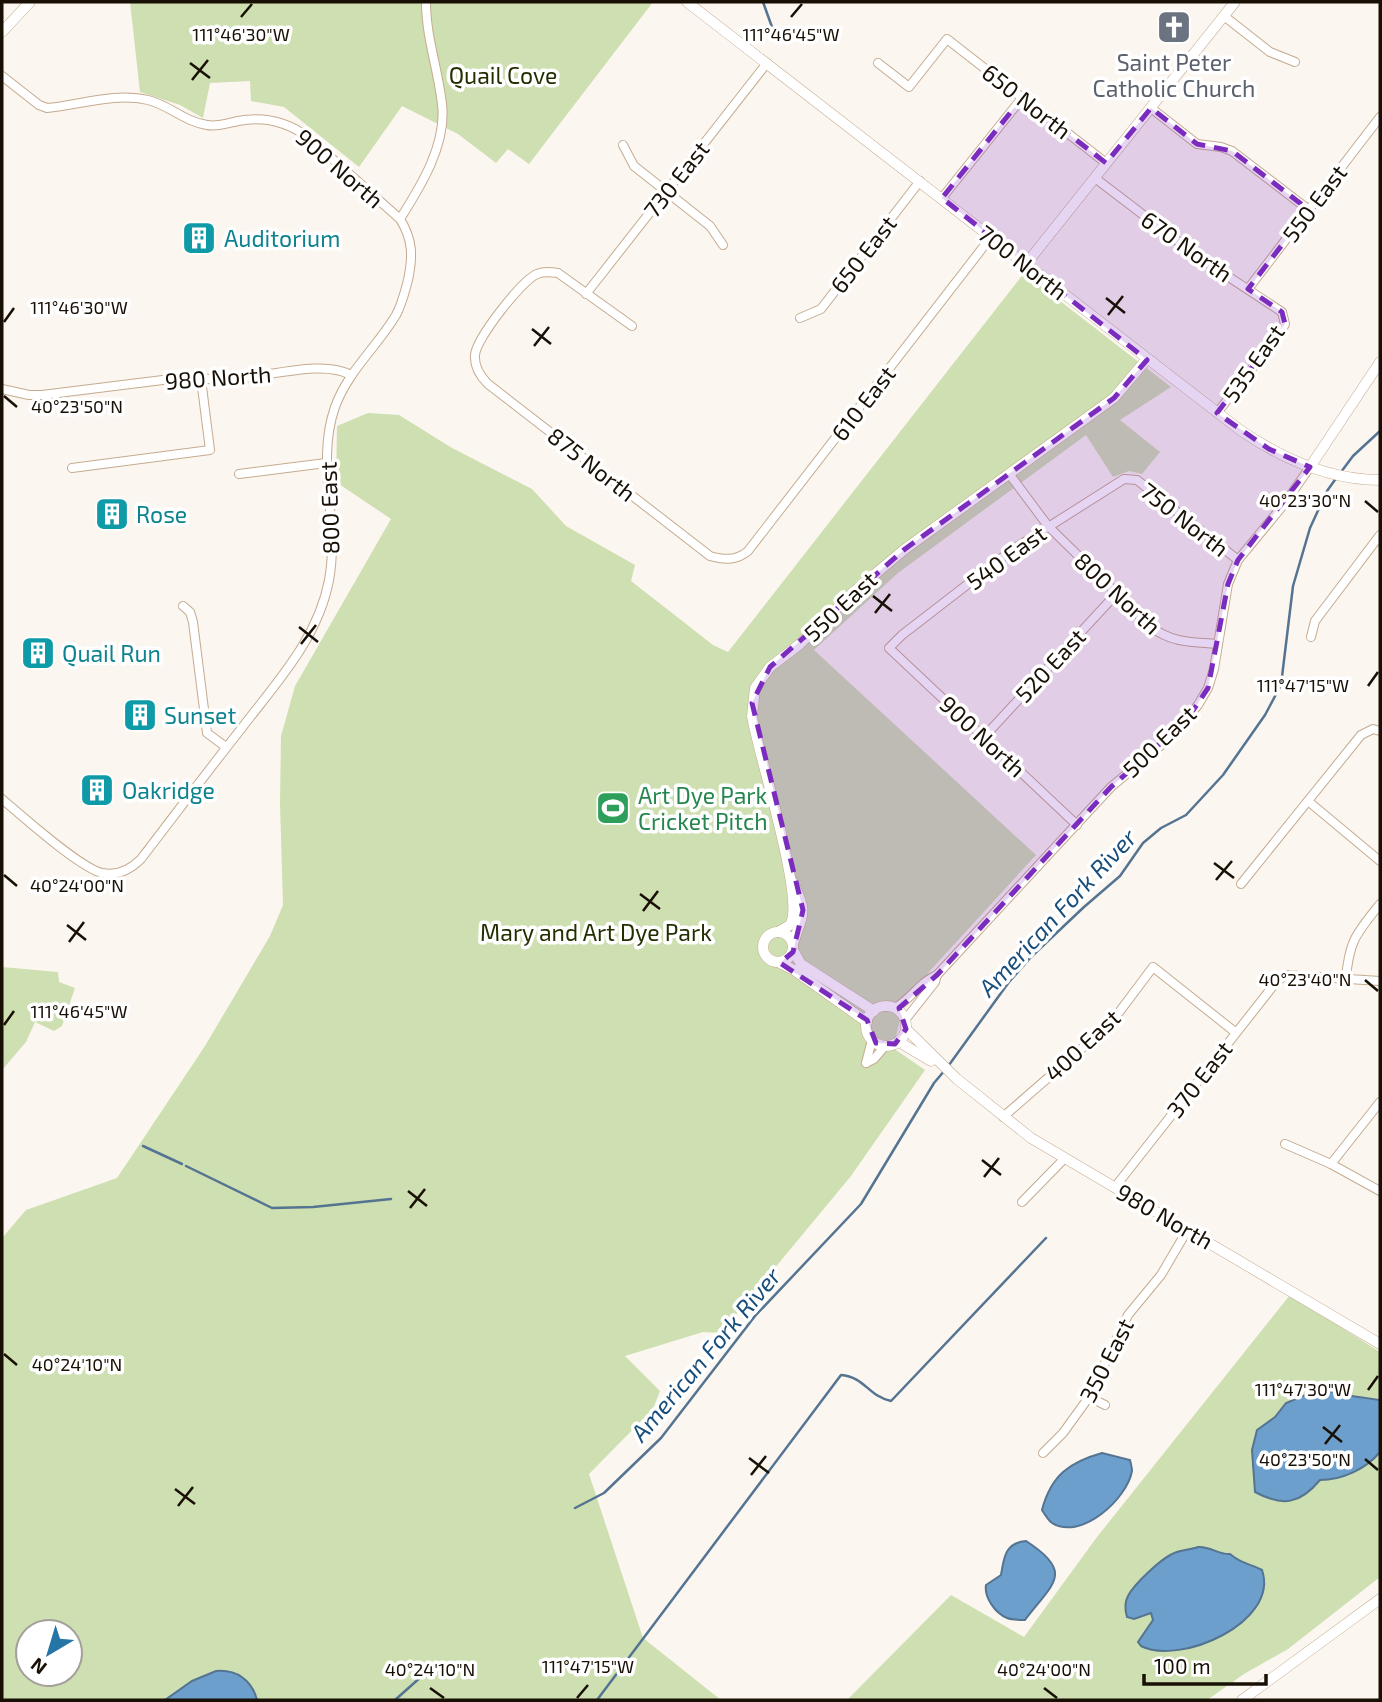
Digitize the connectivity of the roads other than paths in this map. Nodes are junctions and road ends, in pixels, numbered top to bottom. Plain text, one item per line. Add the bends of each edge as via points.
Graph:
1 (30, 2) edge
2 (426, 2) edge
3 (687, 2) edge
4 (1235, 2) edge
5 (1224, 16) junction
6 (2, 33) edge
7 (1295, 62) dead end
8 (766, 63) junction
9 (878, 63) dead end
10 (4, 81) edge
11 (1022, 97) junction
12 (1151, 108) junction
13 (1380, 117) edge
14 (623, 145) dead end
15 (1107, 163) junction
16 (1095, 178) junction
17 (920, 181) junction
18 (666, 191) junction
19 (942, 198) junction
20 (1309, 210) junction
21 (400, 219) junction
22 (991, 237) junction
23 (723, 245) dead end
24 (1026, 264) junction
25 (1248, 289) junction
26 (586, 294) junction
27 (1282, 312) joint
28 (800, 318) dead end
29 (632, 326) dead end
30 (1147, 359) junction
31 (1380, 362) edge
32 (351, 375) junction
33 (201, 379) junction
34 (2, 388) edge
35 (1217, 413) junction
36 (326, 463) junction
37 (1310, 467) junction
38 (72, 468) dead end
39 (239, 474) dead end
40 (1010, 475) junction
41 (1130, 478) joint
42 (1380, 480) edge
43 (1048, 526) junction
44 (1380, 535) edge
45 (728, 560) joint
46 (1238, 560) junction
47 (1117, 593) junction
48 (183, 606) dead end
49 (1311, 637) dead end
50 (1218, 643) junction
51 (890, 648) joint
52 (1376, 730) edge
53 (984, 737) junction
54 (226, 747) junction
55 (2, 799) edge
56 (1308, 801) junction
57 (1077, 824) junction
58 (1380, 861) edge
59 (790, 875) junction
60 (1241, 884) dead end
61 (1380, 904) edge
62 (778, 932) junction
63 (793, 947) junction
64 (780, 962) junction
65 (937, 975) junction
66 (1346, 979) junction
67 (1380, 981) edge
68 (895, 1009) junction
69 (874, 1011) junction
70 (867, 1022) junction
71 (905, 1024) junction
72 (1235, 1032) junction
73 (872, 1040) junction
74 (899, 1042) junction
75 (885, 1046) junction
76 (934, 1060) junction
77 (1380, 1102) edge
78 (1003, 1117) junction
79 (1285, 1144) dead end
80 (1065, 1158) junction
81 (1331, 1164) junction
82 (1115, 1187) junction
83 (1380, 1191) edge
84 (1022, 1202) dead end
85 (1188, 1229) junction
86 (1380, 1344) edge
87 (1089, 1397) junction
88 (1105, 1405) dead end
89 (1043, 1453) dead end
90 (1380, 1599) edge
91 (1247, 1699) edge

1 - 6 street
2 - 21 street via 443,107 439,139
3 - 8 street, 700 North
4 - 5 street
5 - 7 street via 1270,52
5 - 12 street
8 - 17 street, 700 North
8 - 18 street, 730 East
9 - 11 street, 650 North via 909,87 947,39
10 - 21 street, 900 North via 47,108 134,97 208,126 255,119 286,124 309,138
11 - 15 street, 650 North
11 - 19 street
12 - 15 street
12 - 20 street via 1197,144 1232,151
13 - 20 street, 550 East
14 - 18 street via 634,166
15 - 16 street
16 - 24 street
16 - 25 street, 670 North via 1188,250
17 - 19 street, 700 North
17 - 28 street, 650 East via 821,309
18 - 23 street via 710,226
18 - 26 street, 730 East
19 - 22 street, 700 North
20 - 25 street, 550 East
21 - 32 street, 800 East via 412,254 400,307
22 - 24 street, 700 North
22 - 45 street, 610 East via 748,551
24 - 30 street, 700 North
25 - 27 street, 670 North
26 - 29 street
26 - 45 street, 875 North via 558,274 535,275 478,343 477,370 488,384 710,556
27 - 35 street, 535 East via 1282,330
30 - 35 street, 700 North
30 - 40 street, 550 East via 1114,398
31 - 37 street, 500 East
32 - 33 street, 980 North via 331,368
32 - 36 street, 800 East via 332,415
33 - 34 street, 980 North via 195,376 35,396
33 - 38 street via 210,450
35 - 37 street, 700 North via 1269,449
36 - 39 street
36 - 54 street, 800 East via 333,541 322,606 303,647
37 - 42 street, 700 North
37 - 46 street, 500 East
40 - 43 street, 800 North
40 - 59 street, 550 East via 888,562 758,682 752,703 754,728
41 - 43 street, 540 East
41 - 46 street, 750 North
43 - 47 street, 800 North
43 - 51 street, 540 East
44 - 49 street via 1315,621
46 - 50 street, 500 East via 1228,584
47 - 50 street, 800 North via 1162,636
47 - 53 street, 520 East
48 - 54 street via 193,622 207,733
50 - 57 street, 500 East via 1208,688 1186,721 1111,787
51 - 53 street, 900 North
52 - 56 street via 1361,734
53 - 57 street, 900 North
54 - 55 street, 800 East via 141,859 124,872 110,874 86,866
56 - 58 street
56 - 60 street
57 - 65 street, 500 East
59 - 62 street, 550 East via 794,916 790,925
59 - 63 street, 550 East via 803,910
61 - 66 street via 1352,941
62 - 63 street via 787,934
62 - 64 street via 768,937 764,951 769,960
63 - 64 street via 788,960
63 - 69 street via 801,964
64 - 70 street
65 - 68 street, 500 East
65 - 71 street, 500 East
66 - 67 street
66 - 72 street, 370 East via 1286,975
68 - 69 street
68 - 71 street
69 - 70 street
70 - 73 street
71 - 74 street
71 - 76 street, 980 North
72 - 78 street, 400 East via 1153,967 1111,1023
72 - 82 street, 370 East
73 - 75 street
73 - 75 street via 866,1063
74 - 75 street
74 - 76 street, 980 North
76 - 78 street, 980 North
77 - 81 street
78 - 80 street, 980 North
79 - 81 street
80 - 82 street, 980 North
80 - 84 street
81 - 83 street
82 - 85 street, 980 North
85 - 86 street, 980 North
85 - 87 street, 350 East via 1161,1275 1128,1315
87 - 88 street
87 - 89 street, 350 East
90 - 91 street

